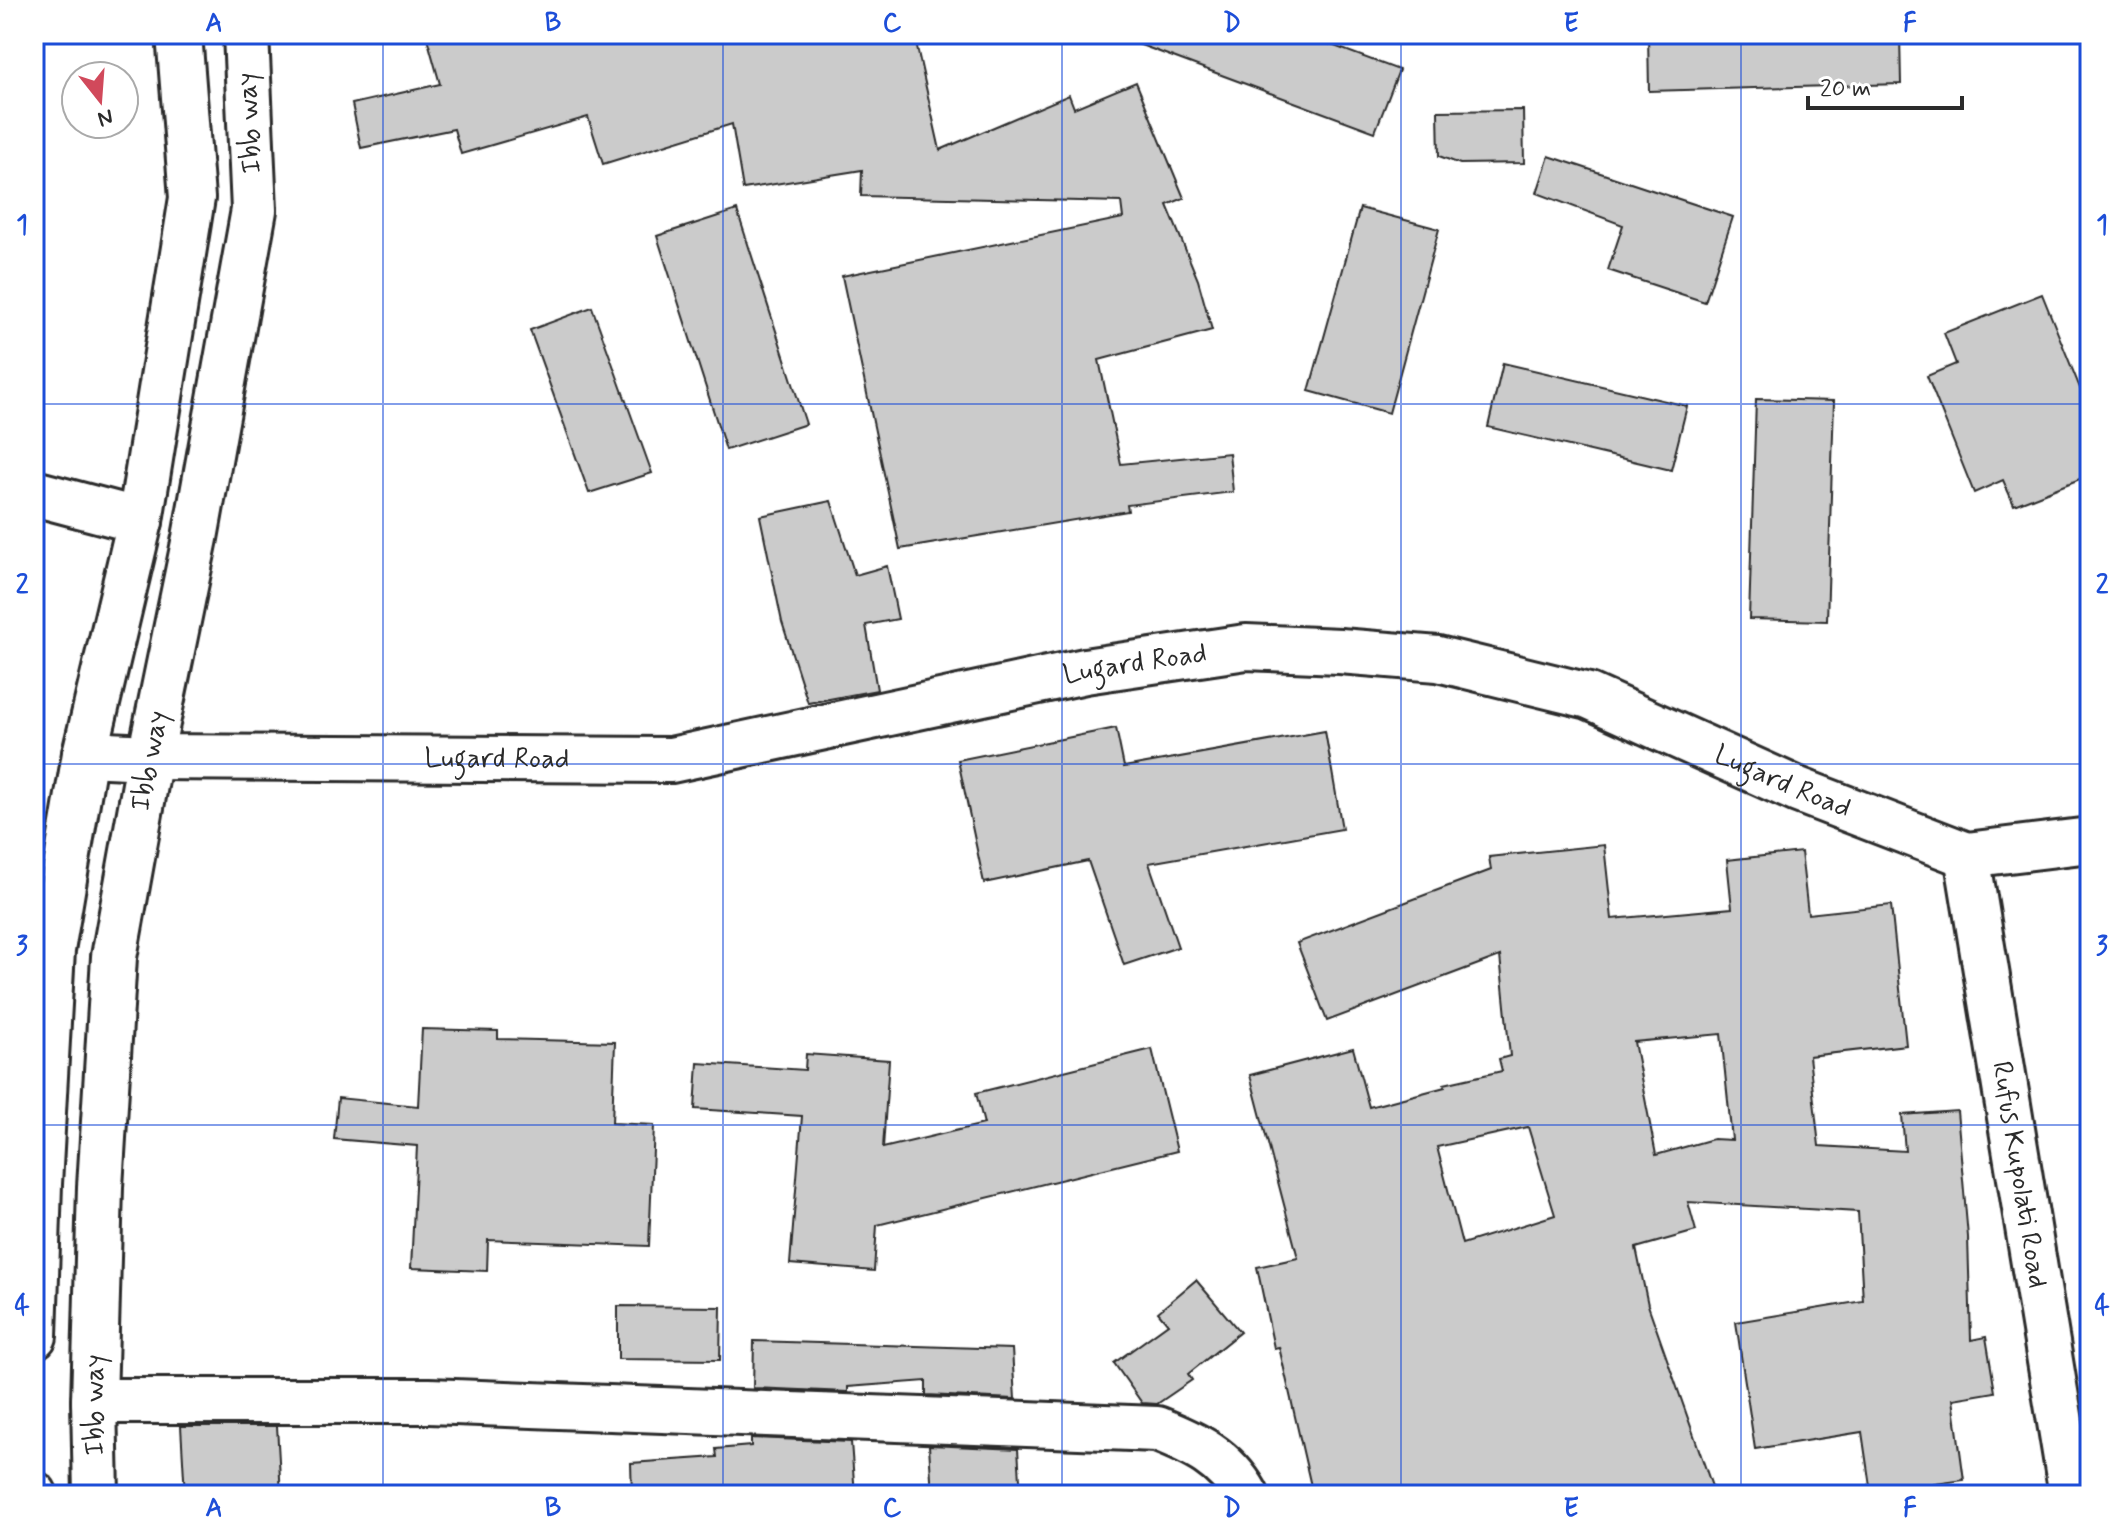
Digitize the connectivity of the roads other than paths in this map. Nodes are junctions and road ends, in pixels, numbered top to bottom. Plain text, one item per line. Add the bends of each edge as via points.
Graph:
1 (179, 34) edge
2 (246, 34) edge
3 (34, 493) edge
4 (140, 521) junction
5 (85, 754) junction
6 (150, 757) junction
7 (2090, 840) edge
8 (1967, 855) junction
9 (40, 1071) edge
10 (34, 1336) edge
11 (94, 1401) junction
12 (96, 1495) edge
13 (1246, 1495) edge
14 (2072, 1495) edge

1 - 4 main road via 192,198
2 - 6 main road, Ibb way via 254,210
3 - 4 main road
4 - 5 main road
5 - 6 main road, Lugard Road
5 - 9 main road via 52,950
6 - 8 main road, Lugard Road via 671,760 1085,671 1246,647 1340,651 1438,659 1589,696 1798,790
6 - 11 main road, Ibb way via 114,957
7 - 8 main road, Lugard Road
8 - 14 main road, Rufus Kupolati Road
9 - 10 main road
11 - 12 main road, Ibb way
11 - 13 main road via 429,1401 1157,1429 1199,1445 1237,1479

